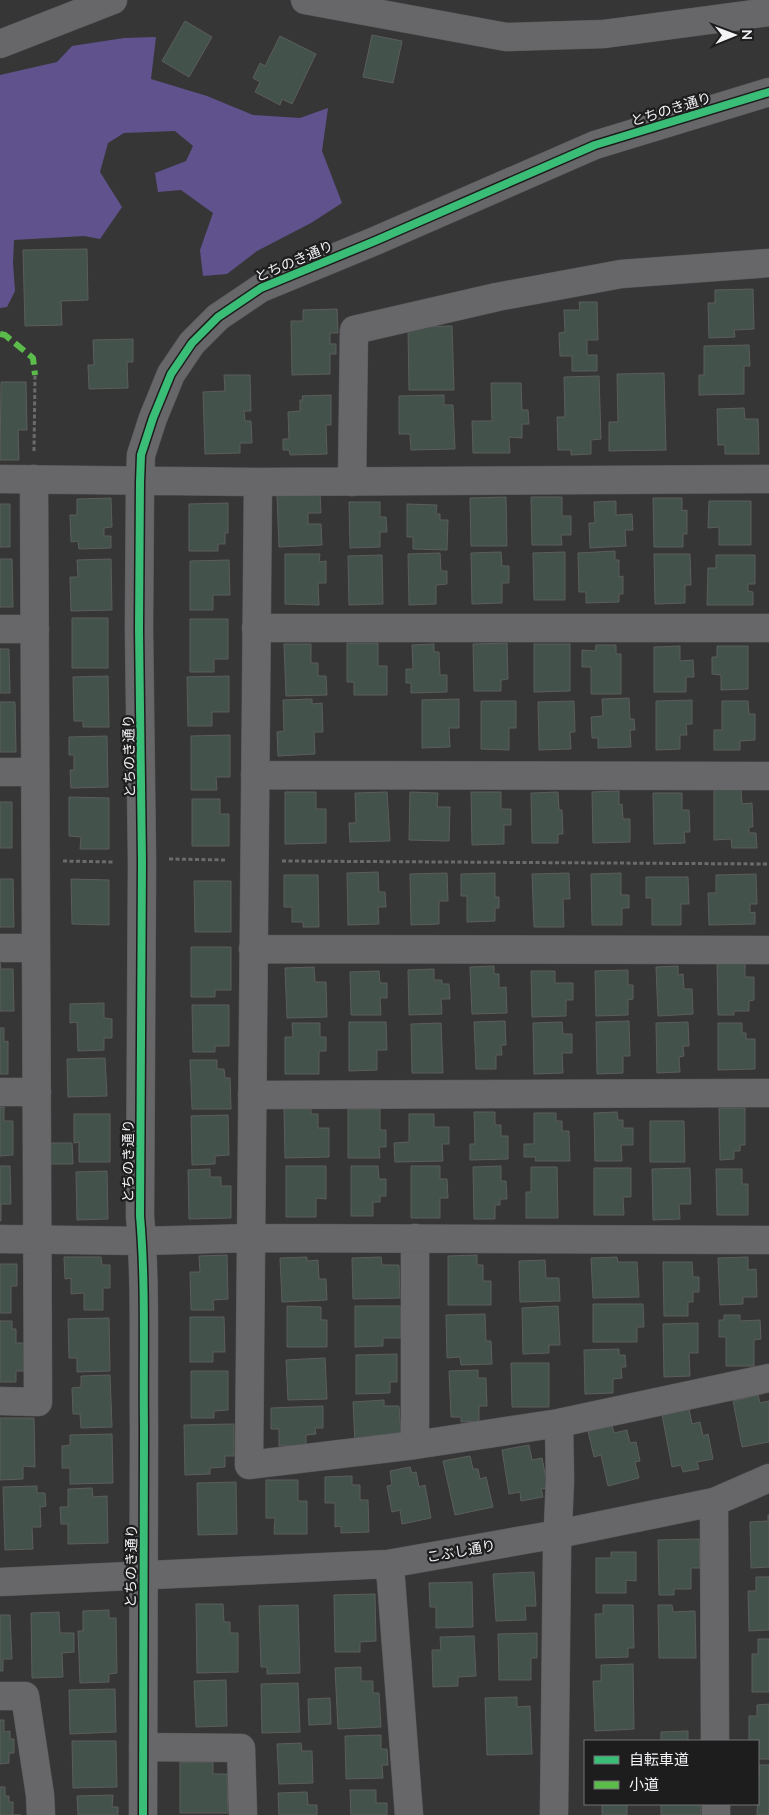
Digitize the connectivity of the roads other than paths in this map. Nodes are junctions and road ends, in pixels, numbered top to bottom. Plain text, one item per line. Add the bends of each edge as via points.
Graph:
1 (113, 0) edge
2 (305, 0) edge
3 (769, 12) edge
4 (0, 44) edge
5 (769, 92) edge
6 (769, 263) edge
7 (0, 479) edge
8 (34, 479) junction
9 (769, 479) edge
10 (140, 482) junction
11 (258, 482) junction
12 (352, 482) junction
13 (0, 628) edge
14 (34, 628) junction
15 (256, 628) junction
16 (769, 628) edge
17 (0, 772) edge
18 (35, 772) junction
19 (255, 775) junction
20 (769, 776) edge
21 (0, 948) edge
22 (36, 948) junction
23 (253, 949) junction
24 (769, 950) edge
25 (0, 1092) edge
26 (37, 1092) junction
27 (769, 1093) edge
28 (252, 1095) junction
29 (251, 1238) junction
30 (416, 1238) junction
31 (0, 1239) edge
32 (37, 1239) junction
33 (769, 1240) edge
34 (142, 1241) junction
35 (769, 1378) edge
36 (0, 1402) edge
37 (559, 1423) junction
38 (415, 1445) junction
39 (769, 1478) edge
40 (714, 1502) junction
41 (558, 1534) junction
42 (388, 1564) junction
43 (144, 1575) junction
44 (0, 1582) edge
45 (0, 1696) edge
46 (715, 1740) edge
47 (143, 1747) junction
48 (41, 1815) edge
49 (143, 1815) edge
50 (243, 1815) edge
51 (409, 1815) edge
52 (554, 1815) edge

1 - 4 street
2 - 3 street via 506,37 604,34
5 - 10 street, とちのき通り via 594,145 261,288 218,317 192,343 171,374 141,455
6 - 12 street via 621,274 497,297 354,330
7 - 8 street
8 - 10 street
8 - 14 street
9 - 12 street
10 - 11 street
10 - 34 street, とちのき通り
11 - 12 street
11 - 15 street
13 - 14 street
14 - 18 street
15 - 16 street
15 - 19 street
17 - 18 street
18 - 22 street
19 - 20 street
19 - 23 street
21 - 22 street
22 - 26 street
23 - 24 street
23 - 28 street
25 - 26 street
26 - 32 street
27 - 28 street
28 - 29 street
29 - 30 street
29 - 34 street
29 - 38 street via 249,1465
30 - 33 street
30 - 38 street
31 - 32 street
32 - 34 street
32 - 36 street via 38,1402
34 - 43 street, とちのき通り
35 - 37 street
37 - 38 street
37 - 41 street
39 - 40 street, こぶし通り
40 - 41 street, こぶし通り
40 - 46 street
41 - 42 street, こぶし通り
41 - 52 street
42 - 43 street, こぶし通り
42 - 51 street
43 - 44 street, こぶし通り
43 - 47 street, とちのき通り
45 - 48 street via 25,1696
47 - 49 street, とちのき通り
47 - 50 street via 241,1748

